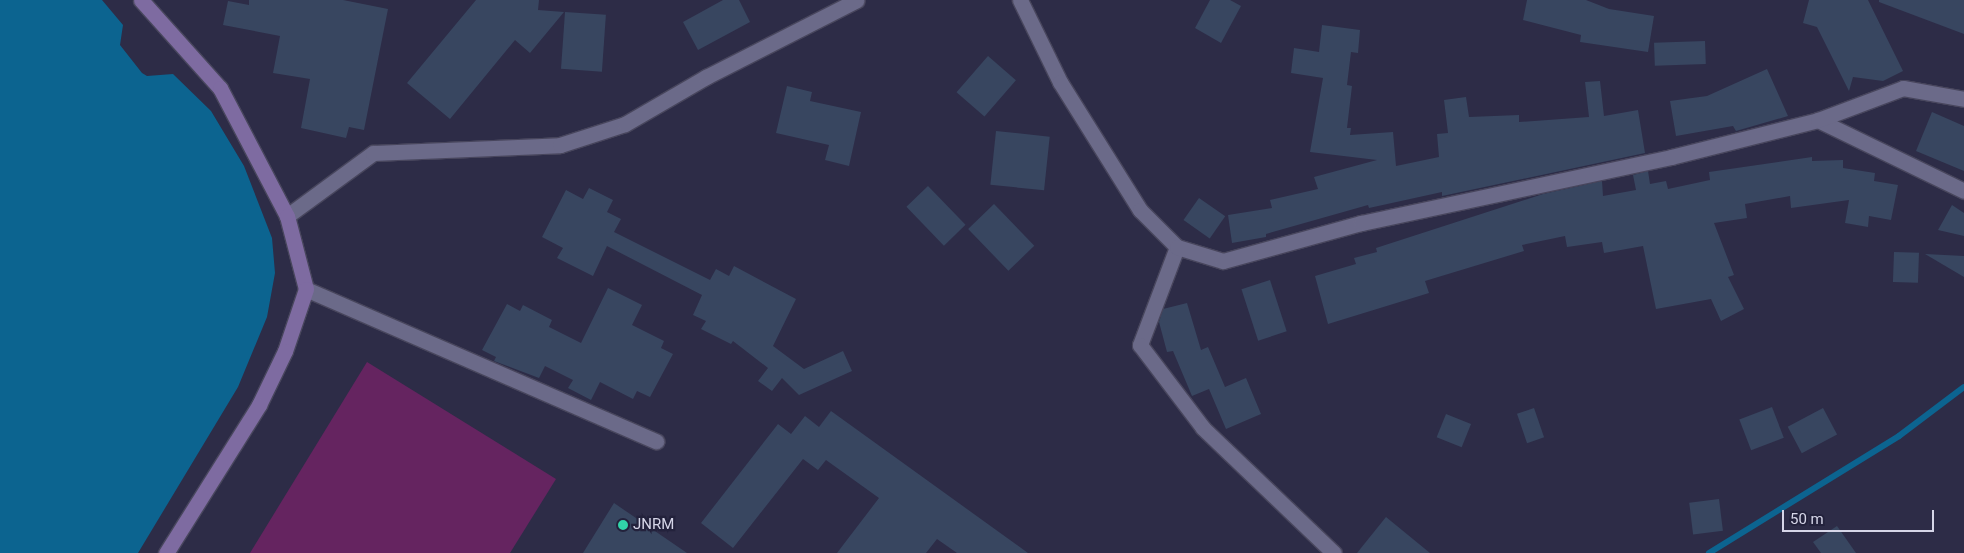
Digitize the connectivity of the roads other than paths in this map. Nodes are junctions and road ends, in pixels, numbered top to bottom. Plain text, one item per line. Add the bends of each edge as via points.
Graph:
1 (142, 0) edge
2 (858, 0) edge
3 (1020, 0) edge
4 (1964, 99) edge
5 (1818, 120) junction
6 (1964, 191) edge
7 (287, 216) junction
8 (1177, 247) junction
9 (306, 289) junction
10 (656, 440) dead end
11 (166, 553) edge
12 (1334, 553) edge

1 - 7 main road via 220,88
2 - 7 street via 706,77 625,124 560,145 373,153
3 - 8 street via 1060,82 1140,210
4 - 5 street via 1903,88
5 - 6 street
5 - 8 street via 1671,157 1361,223 1223,261
7 - 9 main road
8 - 12 street via 1140,345 1203,428
9 - 10 street
9 - 11 main road via 285,351 259,404

